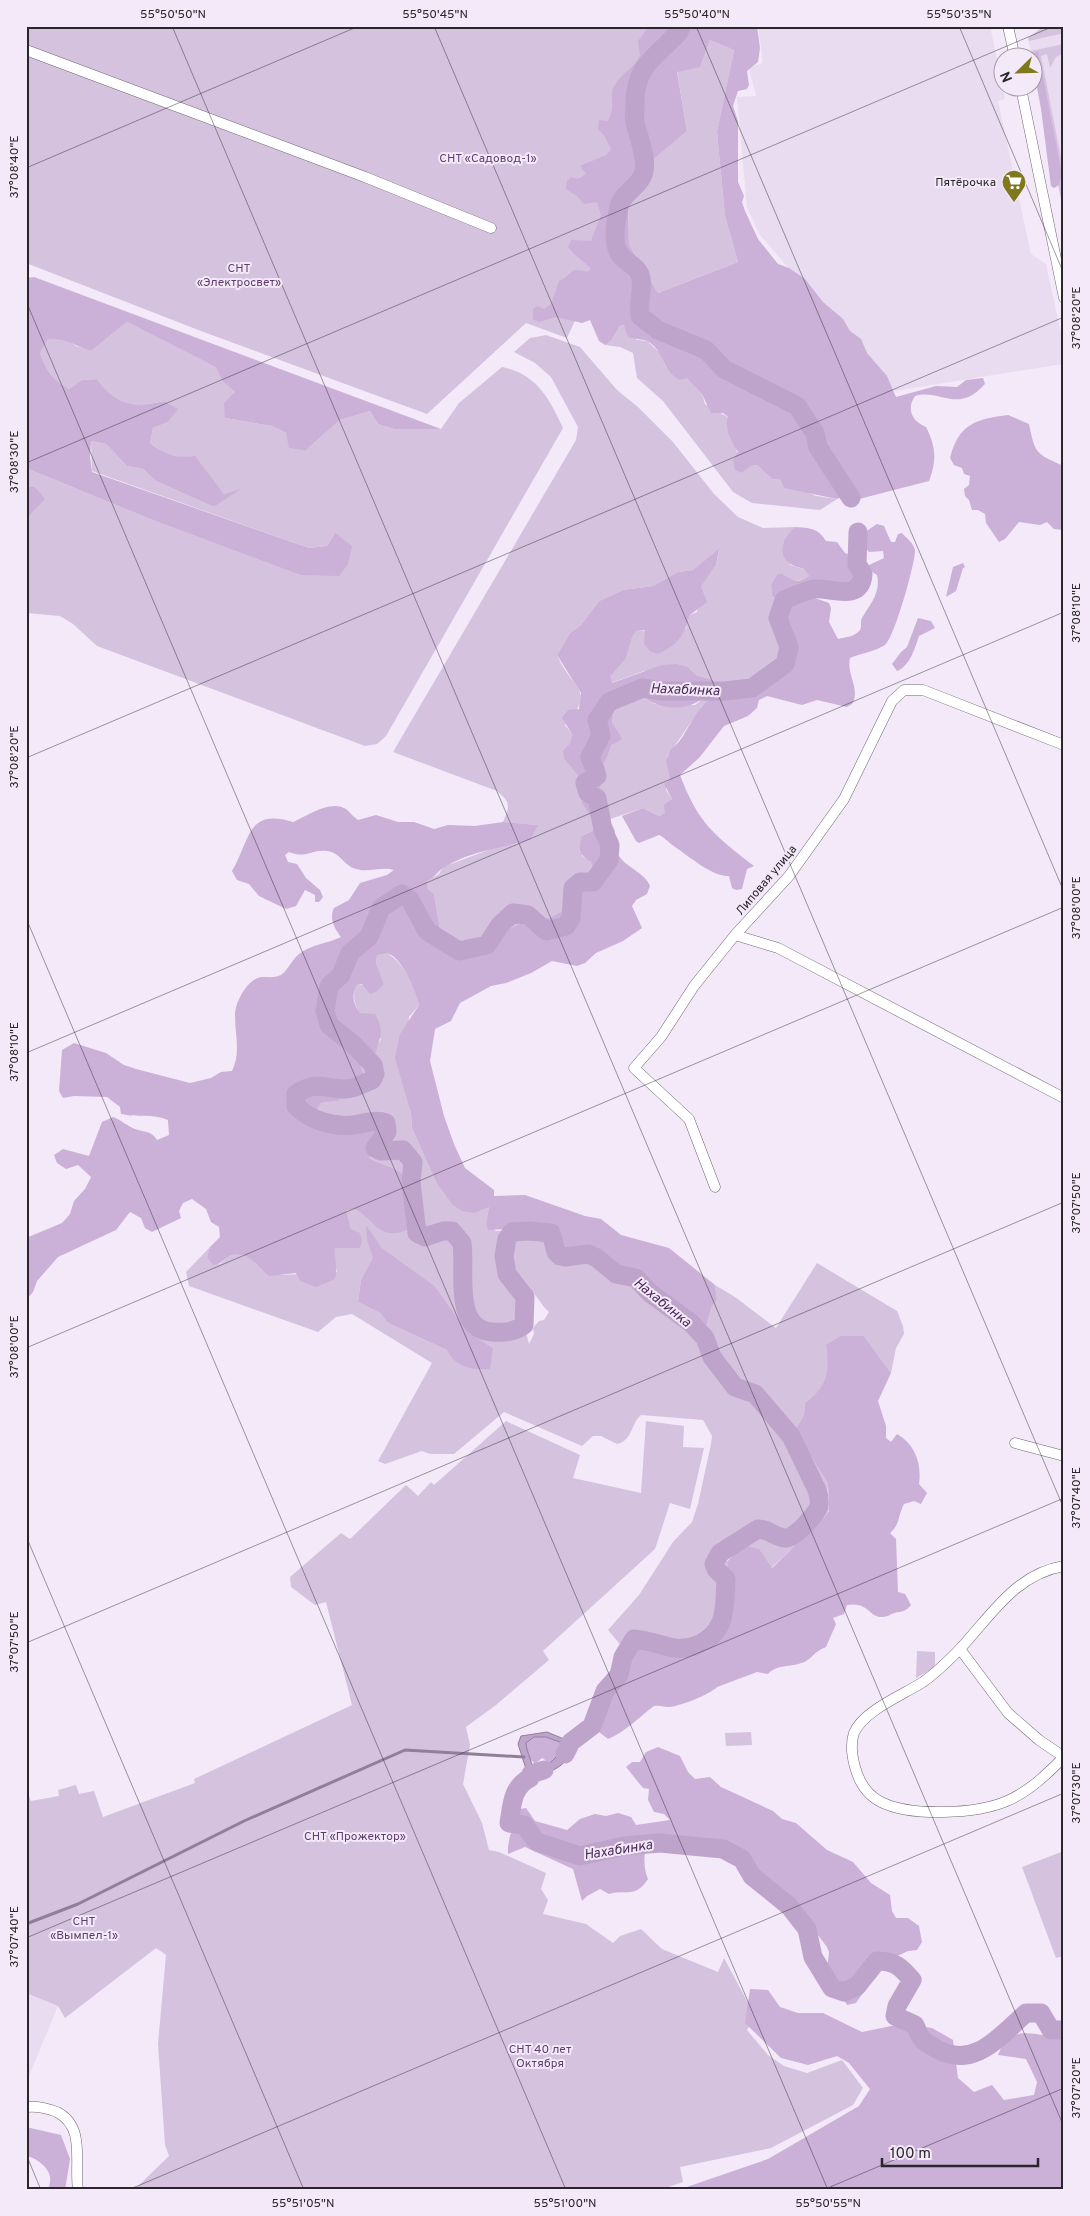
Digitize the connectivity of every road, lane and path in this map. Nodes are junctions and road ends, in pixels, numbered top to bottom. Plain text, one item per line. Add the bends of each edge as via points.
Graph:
1 (1008, 26) edge
2 (1013, 48) edge
3 (26, 50) edge
4 (1022, 98) edge
5 (492, 228) dead end
6 (1064, 298) edge
7 (1064, 745) edge
8 (735, 935) junction
9 (1064, 1098) edge
10 (715, 1187) dead end
11 (1015, 1443) dead end
12 (1064, 1456) edge
13 (1064, 1566) edge
14 (960, 1649) junction
15 (1064, 1757) edge
16 (26, 2107) edge
17 (78, 2190) edge

1 - 2 street
3 - 5 street
4 - 6 street
7 - 8 street, Липовая улица via 923,690 904,690 892,701 844,799 789,876
8 - 9 street via 778,948
8 - 10 street, Липовая улица via 694,986 661,1037 634,1068 689,1119
11 - 12 street
13 - 14 street via 1036,1575 1005,1596
14 - 15 street via 1008,1713
14 - 15 street via 938,1671 863,1720 854,1733 852,1756 858,1778 868,1792 881,1802 901,1809 967,1811 1008,1801 1030,1788
16 - 17 street via 53,2110 68,2118 76,2134

